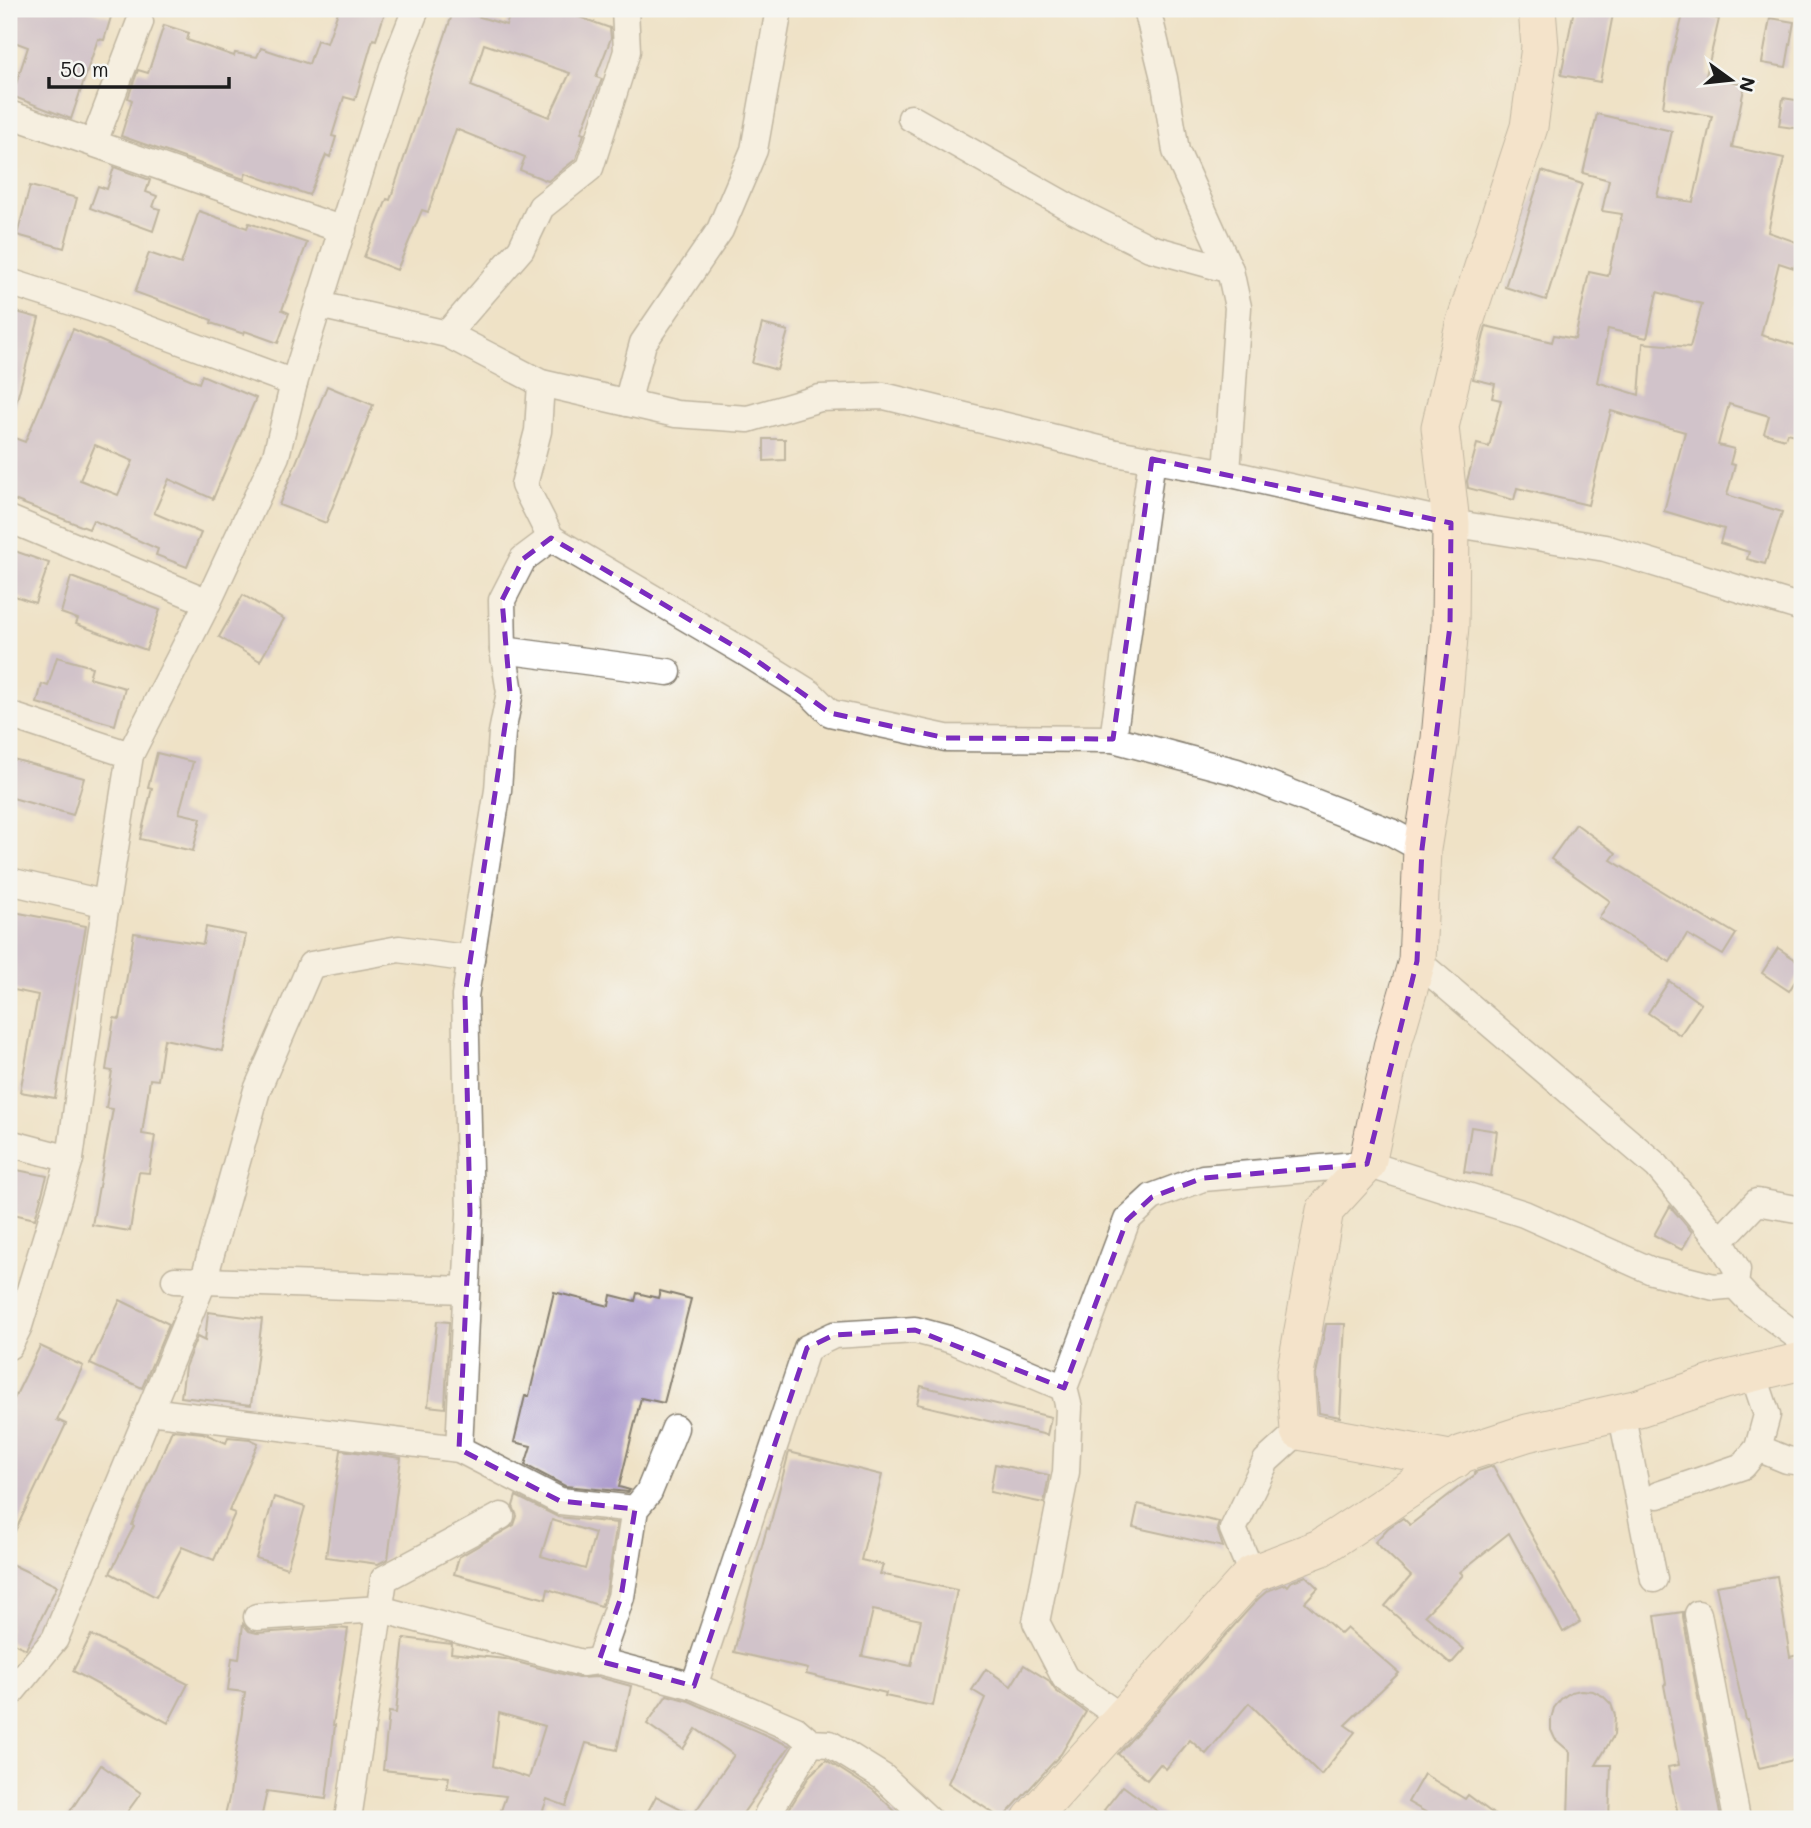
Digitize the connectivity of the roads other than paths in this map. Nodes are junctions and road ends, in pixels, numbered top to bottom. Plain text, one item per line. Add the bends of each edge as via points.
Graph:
1 (416, 9) edge
2 (625, 9) edge
3 (779, 9) edge
4 (1147, 9) edge
5 (1537, 9) edge
6 (140, 22) dead end
7 (9, 114) edge
8 (911, 118) dead end
9 (94, 142) junction
10 (343, 230) junction
11 (1230, 270) junction
12 (9, 282) edge
13 (319, 305) junction
14 (447, 334) junction
15 (294, 383) junction
16 (541, 383) junction
17 (626, 403) junction
18 (1152, 459) junction
19 (1227, 473) junction
20 (9, 519) edge
21 (1451, 523) junction
22 (551, 538) junction
23 (208, 602) junction
24 (1802, 608) edge
25 (503, 650) junction
26 (668, 672) dead end
27 (9, 715) edge
28 (1113, 739) junction
29 (130, 755) junction
30 (1422, 849) junction
31 (9, 881) edge
32 (107, 904) junction
33 (471, 959) junction
34 (1417, 961) junction
35 (9, 1143) edge
36 (70, 1159) junction
37 (1367, 1164) junction
38 (1802, 1210) edge
39 (1720, 1241) junction
40 (175, 1280) dead end
41 (203, 1282) junction
42 (1735, 1284) junction
43 (466, 1290) junction
44 (1802, 1340) edge
45 (9, 1346) edge
46 (1802, 1361) edge
47 (1753, 1373) junction
48 (1064, 1388) junction
49 (149, 1411) junction
50 (1622, 1411) junction
51 (675, 1428) dead end
52 (1299, 1431) junction
53 (1758, 1448) junction
54 (459, 1449) junction
55 (1455, 1460) junction
56 (1802, 1462) edge
57 (1658, 1495) dead end
58 (635, 1509) junction
59 (501, 1516) dead end
60 (1252, 1574) junction
61 (1654, 1579) dead end
62 (380, 1608) junction
63 (1698, 1614) dead end
64 (257, 1617) dead end
65 (599, 1661) junction
66 (694, 1686) junction
67 (9, 1695) edge
68 (1122, 1718) junction
69 (811, 1743) junction
70 (768, 1813) dead end
71 (348, 1819) edge
72 (928, 1819) edge
73 (1031, 1819) edge
74 (1737, 1819) edge

1 - 10 street via 393,67
2 - 14 street via 627,51 590,168 541,207 521,249
3 - 17 street via 754,150 720,230 643,343
4 - 11 street via 1176,151
5 - 21 street via 1540,47 1529,127 1464,325 1440,427
6 - 9 street
7 - 9 street
8 - 11 street via 1139,243
9 - 10 street
10 - 13 street
11 - 19 street via 1238,306
12 - 15 street
13 - 14 street
13 - 15 street
14 - 16 street
15 - 23 street via 276,456
16 - 17 street
16 - 22 street via 538,431 524,485
17 - 18 street via 676,414 748,419 820,398 884,396
18 - 19 street
18 - 28 street
19 - 21 street
20 - 23 street
21 - 24 street via 1605,548
21 - 30 street via 1449,639 1440,739
22 - 25 street via 523,559 502,600
22 - 28 street via 810,693 830,713 946,738
23 - 29 street
25 - 26 street
25 - 33 street via 510,692
27 - 29 street
28 - 30 street via 1237,772 1391,832
29 - 32 street
30 - 34 street
31 - 32 street
32 - 36 street
33 - 41 street via 399,949 311,965 257,1090
33 - 43 street via 465,996 470,1213
34 - 37 street via 1392,1047
34 - 39 street via 1657,1166
35 - 36 street
36 - 45 street
37 - 42 street via 1524,1214 1652,1271 1714,1287
37 - 48 street via 1203,1178 1152,1197 1127,1220
37 - 52 street via 1325,1210 1295,1374
38 - 39 street via 1757,1202
39 - 42 street via 1737,1269
40 - 41 street
41 - 43 street
41 - 49 street
42 - 44 street via 1749,1301
43 - 54 street
46 - 47 street
47 - 50 street
47 - 53 street via 1767,1415
48 - 66 street via 952,1340 915,1330 834,1335 807,1348
48 - 68 street via 1069,1408 1066,1472 1036,1622 1065,1678
49 - 54 street
49 - 67 street via 55,1639
50 - 55 street via 1527,1433
50 - 61 street
51 - 58 street via 649,1492
52 - 55 street
52 - 60 street via 1266,1461 1233,1529
53 - 56 street
53 - 57 street via 1742,1466
54 - 58 street via 560,1501
55 - 60 street via 1320,1548
58 - 65 street via 621,1597
59 - 62 street via 384,1579
60 - 68 street
62 - 64 street
62 - 65 street via 582,1663
62 - 71 street
63 - 74 street
65 - 66 street
66 - 69 street via 796,1730
68 - 73 street
69 - 70 street
69 - 72 street via 830,1744 883,1777

